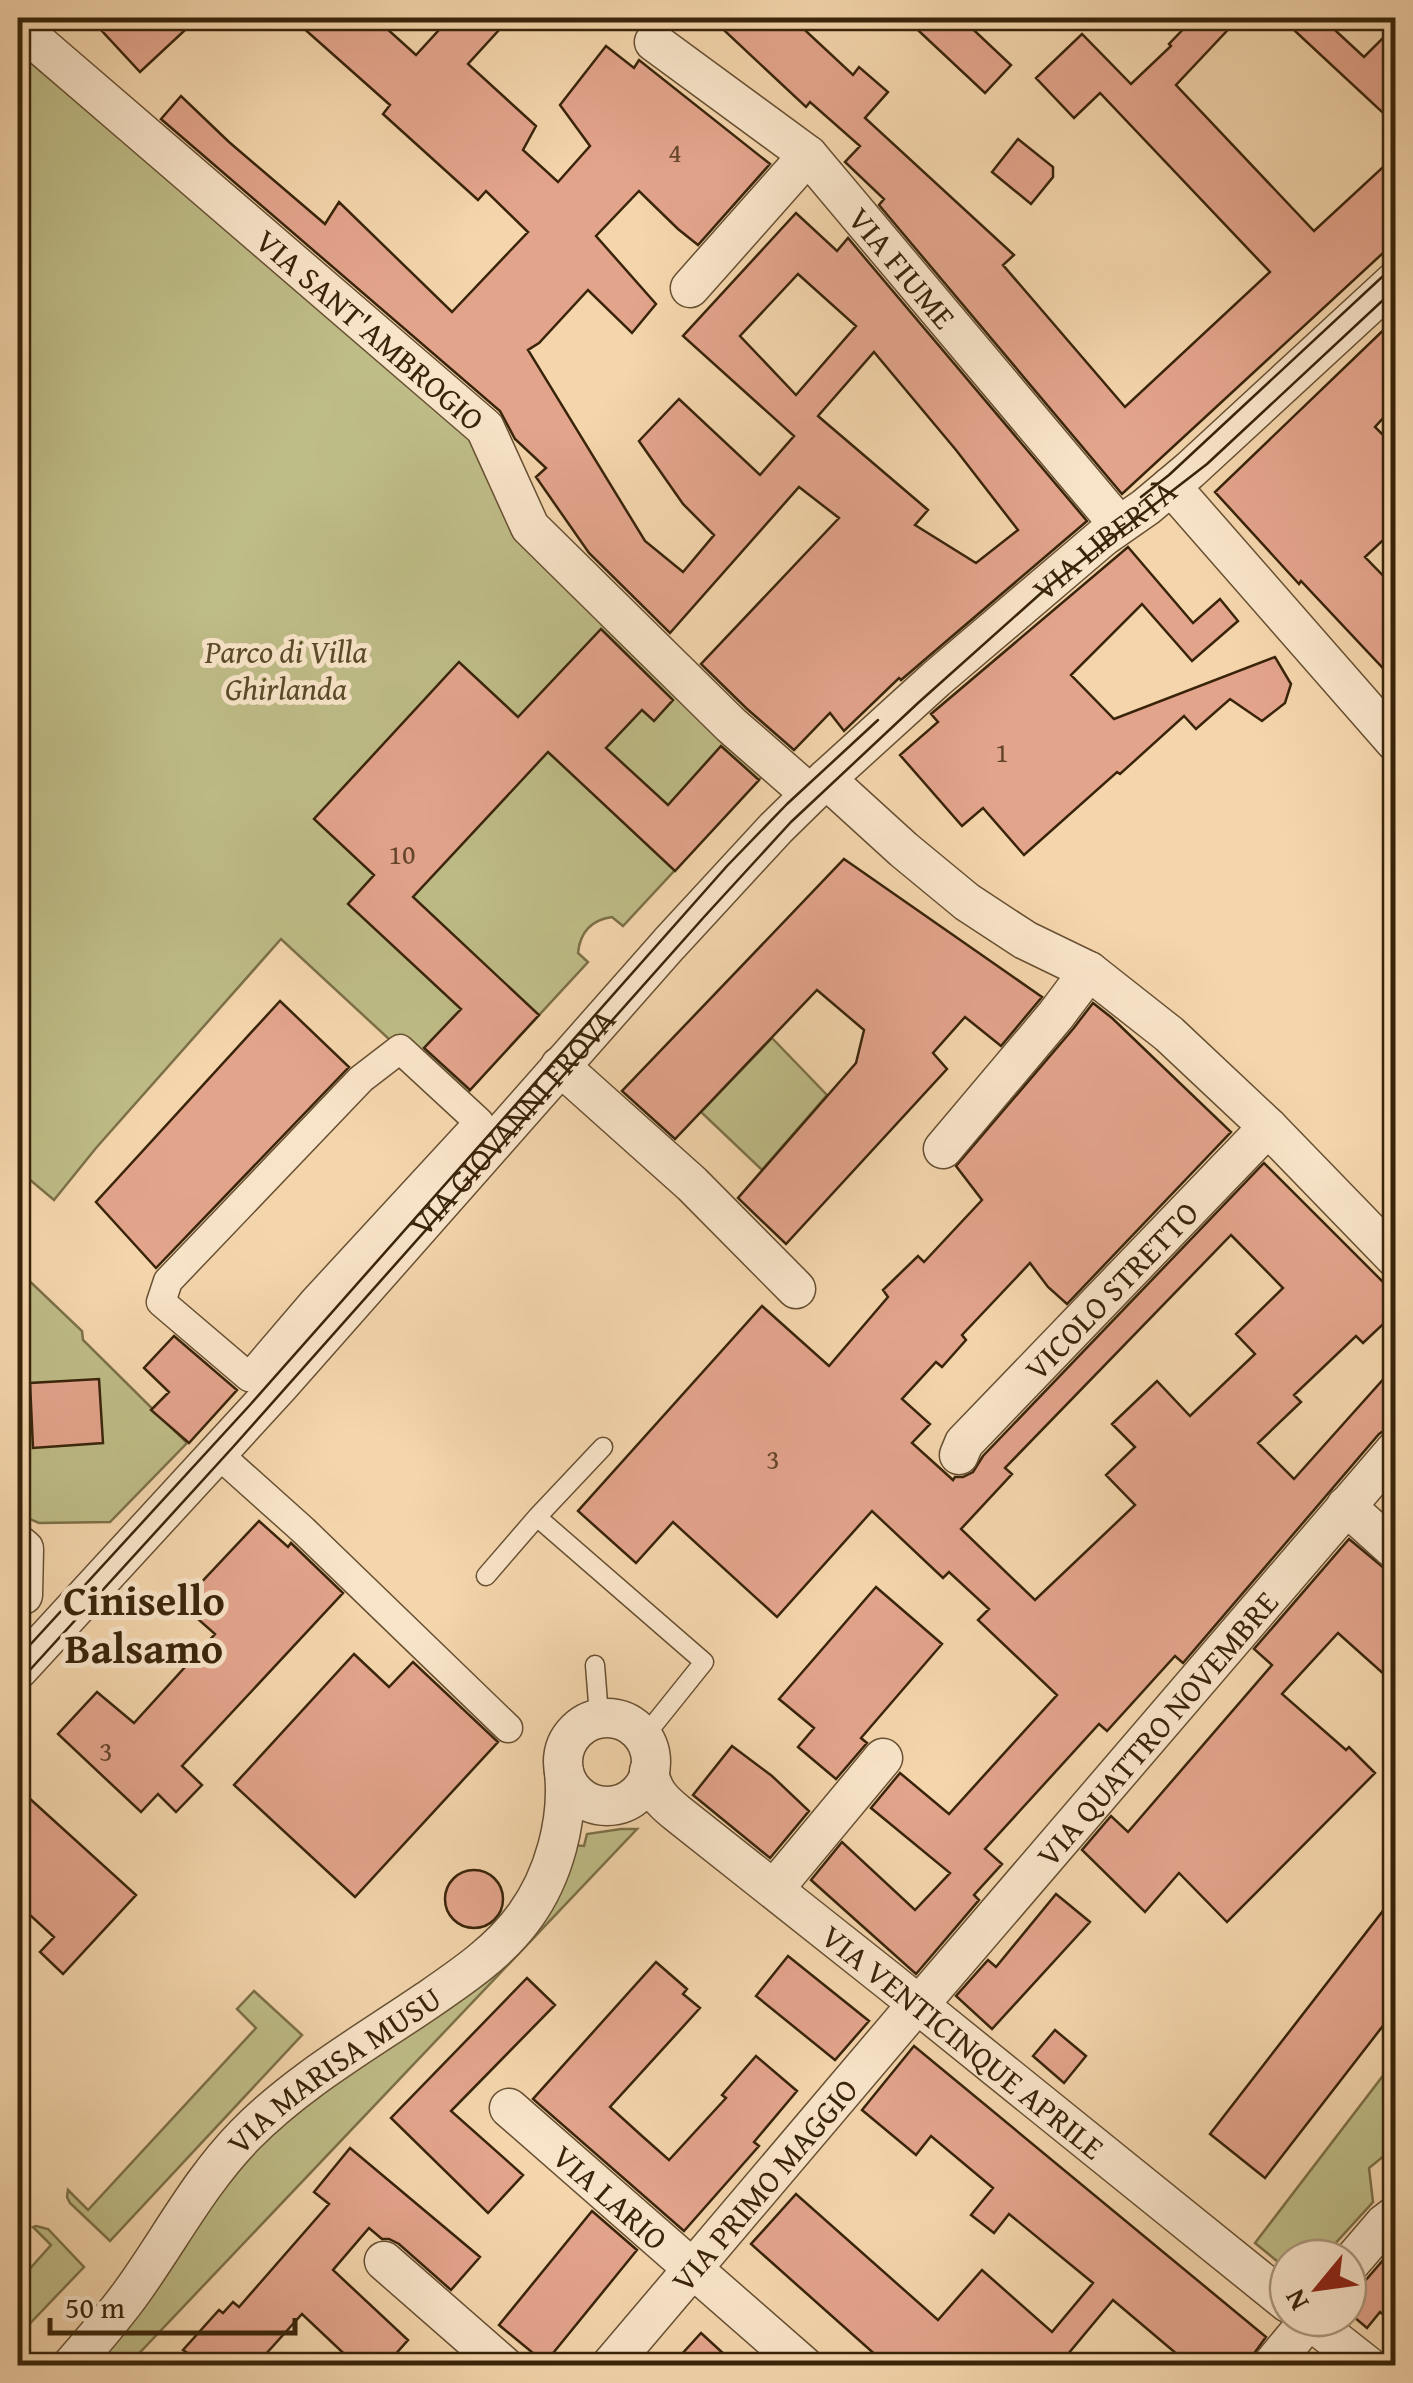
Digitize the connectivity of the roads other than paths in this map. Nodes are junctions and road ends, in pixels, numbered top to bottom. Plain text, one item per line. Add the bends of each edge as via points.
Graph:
1 (18, 26) edge
2 (654, 42) dead end
3 (808, 155) junction
4 (1396, 280) edge
5 (690, 288) dead end
6 (1171, 486) junction
7 (1119, 525) junction
8 (1396, 743) edge
9 (818, 787) junction
10 (1090, 971) junction
11 (560, 1066) junction
12 (1268, 1127) junction
13 (943, 1149) dead end
14 (1396, 1259) edge
15 (796, 1289) dead end
16 (161, 1302) joint
17 (603, 1448) dead end
18 (1396, 1449) edge
19 (217, 1453) junction
20 (960, 1455) dead end
21 (1346, 1506) junction
22 (537, 1517) junction
23 (18, 1544) edge
24 (1396, 1551) edge
25 (486, 1576) dead end
26 (18, 1595) edge
27 (595, 1665) dead end
28 (18, 1670) edge
29 (593, 1720) junction
30 (508, 1728) dead end
31 (646, 1754) junction
32 (883, 1758) dead end
33 (564, 1772) junction
34 (774, 1889) junction
35 (918, 2004) junction
36 (509, 2108) dead end
37 (1396, 2215) edge
38 (1368, 2243) edge
39 (384, 2261) dead end
40 (693, 2269) junction
41 (1268, 2287) edge
42 (1293, 2338) edge
43 (1333, 2338) edge
44 (71, 2366) edge
45 (504, 2366) edge
46 (610, 2366) edge
47 (804, 2366) edge
48 (1271, 2366) edge
49 (1368, 2366) edge

1 - 9 street, VIA SANT'AMBROGIO via 485,428 530,527 731,725
2 - 3 street, VIA FIUME
3 - 5 street
3 - 7 street, VIA FIUME
4 - 6 street, VIA LIBERTÀ
6 - 7 street, VIA LIBERTÀ
6 - 8 street
7 - 9 street, VIA LIBERTÀ
9 - 10 street, VIA SANT'AMBROGIO via 967,902
9 - 11 street, VIA GIOVANNI FROVA
10 - 12 street, VIA SANT'AMBROGIO
10 - 13 street
11 - 15 street
11 - 19 street, VIA GIOVANNI FROVA
12 - 14 street, VIA SANT'AMBROGIO
12 - 20 street, VICOLO STRETTO via 976,1430
16 - 16 street via 249,1377 479,1122 400,1049 361,1079 168,1281
17 - 22 lane
18 - 21 street, VIA QUATTRO NOVEMBRE
19 - 28 street, VIA GIOVANNI FROVA
19 - 30 street
21 - 24 street
21 - 35 street, VIA QUATTRO NOVEMBRE
22 - 25 lane
22 - 31 lane via 704,1662
23 - 26 street via 24,1564
27 - 29 lane
29 - 31 street via 633,1727
29 - 33 street via 570,1738
31 - 33 street via 646,1781 634,1796 606,1806 578,1794
31 - 34 street, VIA VENTICINQUE APRILE via 660,1798
32 - 34 street
33 - 44 street, VIA MARISA MUSU via 563,1824 524,1917 485,1958 305,2083 248,2132 206,2179 133,2290
34 - 35 street, VIA VENTICINQUE APRILE
35 - 40 street, VIA PRIMO MAGGIO
35 - 41 street, VIA VENTICINQUE APRILE
36 - 40 street, VIA LARIO
37 - 38 street
39 - 45 street
40 - 46 street, VIA PRIMO MAGGIO
40 - 47 street, VIA LARIO
42 - 48 street
43 - 49 street

